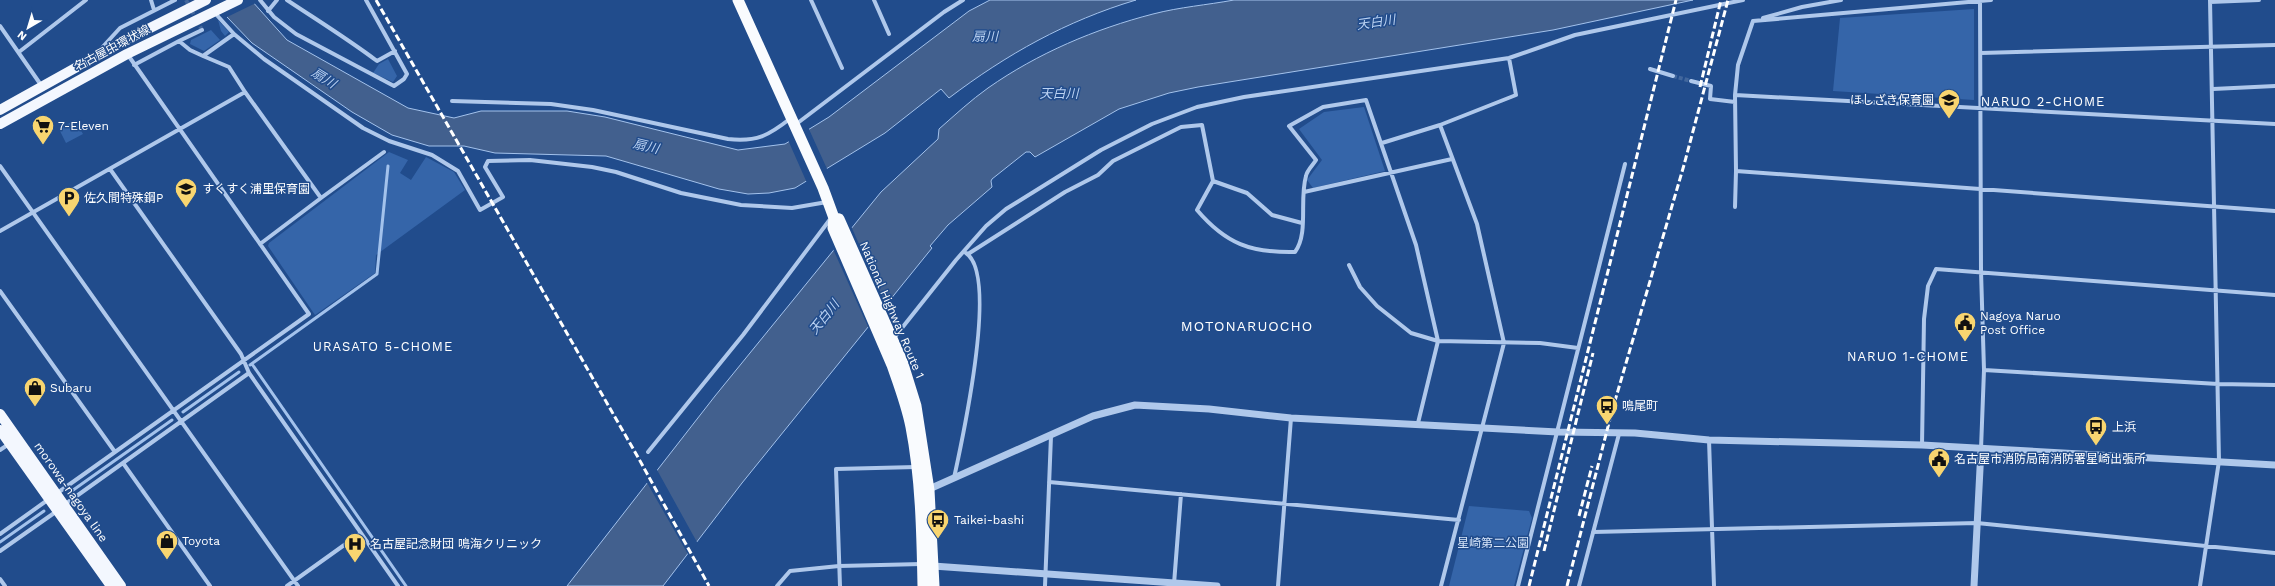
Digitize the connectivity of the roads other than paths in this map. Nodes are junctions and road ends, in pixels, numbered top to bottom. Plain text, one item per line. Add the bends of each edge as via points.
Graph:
1 (151, 0) edge
2 (175, 0) edge
3 (206, 0) edge
4 (238, 0) edge
5 (260, 0) edge
6 (277, 0) edge
7 (287, 0) edge
8 (366, 0) edge
9 (738, 0) edge
10 (812, 0) edge
11 (874, 0) edge
12 (963, 0) edge
13 (1743, 0) edge
14 (1841, 0) edge
15 (1991, 0) edge
16 (2259, 0) edge
17 (84, 1) edge
18 (1980, 1) junction
19 (2210, 1) edge
20 (154, 10) junction
21 (215, 11) junction
22 (268, 11) junction
23 (1753, 21) junction
24 (0, 26) edge
25 (202, 30) dead end
26 (234, 34) junction
27 (889, 34) dead end
28 (179, 41) junction
29 (2275, 44) edge
30 (2212, 47) junction
31 (395, 51) junction
32 (19, 52) junction
33 (1981, 53) junction
34 (127, 54) junction
35 (203, 56) junction
36 (94, 57) junction
37 (1509, 58) junction
38 (134, 65) junction
39 (842, 68) dead end
40 (1650, 69) dead end
41 (1673, 76) tunnel mouth
42 (1691, 81) tunnel mouth
43 (2275, 86) edge
44 (42, 87) junction
45 (2213, 89) junction
46 (246, 92) junction
47 (1735, 95) junction
48 (452, 101) dead end
49 (1735, 102) junction
50 (1982, 109) junction
51 (0, 110) edge
52 (2213, 122) junction
53 (0, 124) edge
54 (794, 124) junction
55 (2275, 124) edge
56 (1440, 125) junction
57 (179, 130) junction
58 (1382, 143) junction
59 (384, 152) dead end
60 (1452, 159) junction
61 (1625, 164) dead end
62 (0, 166) edge
63 (110, 169) junction
64 (1736, 171) junction
65 (1392, 173) junction
66 (1213, 181) junction
67 (1981, 190) junction
68 (1304, 192) junction
69 (321, 198) junction
70 (828, 202) junction
71 (2214, 206) junction
72 (1735, 207) dead end
73 (2275, 211) edge
74 (33, 212) junction
75 (835, 220) junction
76 (1302, 223) junction
77 (0, 231) edge
78 (260, 244) junction
79 (966, 253) junction
80 (1349, 265) dead end
81 (1981, 271) junction
82 (2217, 290) junction
83 (0, 291) edge
84 (2275, 295) edge
85 (889, 341) junction
86 (1438, 341) junction
87 (1504, 343) junction
88 (1578, 348) junction
89 (242, 361) junction
90 (1984, 370) junction
91 (249, 373) junction
92 (2218, 384) junction
93 (2275, 385) edge
94 (173, 410) junction
95 (0, 414) edge
96 (1291, 418) junction
97 (182, 421) junction
98 (1418, 423) junction
99 (1483, 427) junction
100 (0, 430) edge
101 (1558, 432) junction
102 (1619, 434) junction
103 (1051, 436) junction
104 (1709, 440) junction
105 (13, 441) junction
106 (1922, 445) junction
107 (1981, 449) junction
108 (0, 450) edge
109 (115, 452) junction
110 (648, 452) dead end
111 (2219, 462) junction
112 (123, 463) junction
113 (2275, 465) edge
114 (916, 467) junction
115 (953, 479) junction
116 (1049, 482) junction
117 (924, 491) junction
118 (1181, 494) junction
119 (53, 496) junction
120 (1284, 504) junction
121 (61, 507) junction
122 (1459, 520) junction
123 (1977, 523) junction
124 (1712, 529) junction
125 (1593, 532) junction
126 (361, 533) junction
127 (0, 534) edge
128 (2207, 545) junction
129 (0, 551) edge
130 (2275, 553) edge
131 (928, 565) junction
132 (839, 566) junction
133 (1046, 573) junction
134 (0, 578) edge
135 (294, 581) junction
136 (1174, 584) edge
137 (5, 586) edge
138 (110, 586) edge
139 (121, 586) edge
140 (210, 586) edge
141 (287, 586) edge
142 (298, 586) edge
143 (398, 586) edge
144 (777, 586) edge
145 (840, 586) edge
146 (923, 586) edge
147 (934, 586) edge
148 (1046, 586) edge
149 (1217, 586) edge
150 (1278, 586) edge
151 (1441, 586) edge
152 (1518, 586) edge
153 (1579, 586) edge
154 (1714, 586) edge
155 (1974, 586) edge
156 (2200, 586) edge

1 - 20 street
2 - 20 street
3 - 36 main road, 名古屋中環状線
4 - 21 main road, 名古屋中環状線
5 - 22 street
6 - 22 street
7 - 31 street via 347,38 377,61
8 - 31 street
9 - 54 highway, National Highway Route 1
10 - 39 street
11 - 27 street
12 - 54 street
13 - 37 street via 1575,35
14 - 23 street via 1802,7
15 - 18 street
16 - 19 street
17 - 32 street
18 - 23 street
18 - 33 street
19 - 30 street
20 - 36 street via 120,28
21 - 26 street
21 - 34 main road, 名古屋中環状線
22 - 31 street via 296,34 394,86 407,74
23 - 47 street via 1738,65
24 - 32 street
25 - 28 street
26 - 35 street
26 - 70 street via 264,59 350,119 389,141 432,155 458,171 480,210 503,197 485,167 488,161 563,163 616,172 681,193 741,205 792,208
28 - 35 street
28 - 38 street
29 - 30 street
30 - 33 street
30 - 45 street
32 - 44 street
33 - 50 street
34 - 38 street
34 - 53 main road, 名古屋中環状線
35 - 46 street via 229,67
36 - 44 main road, 名古屋中環状線
37 - 56 street via 1516,95
37 - 79 street via 1244,97 1197,108 1152,124 1101,150 1006,209 986,226
38 - 57 street
40 - 41 street
42 - 49 street via 1711,86 1710,99 1713,101
43 - 45 street
44 - 51 main road, 名古屋中環状線
45 - 52 street
46 - 57 street
46 - 69 street
47 - 49 street
47 - 50 street
48 - 54 street via 551,104 746,141 759,139
49 - 64 street
50 - 52 street
50 - 67 street
52 - 55 street
52 - 71 street
54 - 70 highway, National Highway Route 1
56 - 58 street
56 - 60 street
57 - 63 street
57 - 78 street
58 - 65 street
58 - 68 street via 1366,100 1322,107 1289,126 1316,160 1306,174
59 - 69 street
60 - 65 street
60 - 87 street via 1477,224
61 - 88 street
62 - 74 street
63 - 74 street
63 - 89 street via 241,354
64 - 67 street
64 - 72 street
65 - 68 street
65 - 86 street via 1416,245
66 - 76 street via 1248,193 1272,215
66 - 76 street via 1197,210 1211,226 1235,242 1268,253 1295,252 1301,244
66 - 79 street via 1202,125 1181,127 1113,162 1098,175 1065,192
67 - 71 street
67 - 81 street
68 - 76 street
69 - 78 street
70 - 75 highway, National Highway Route 1
71 - 73 street
71 - 82 street
74 - 77 street
74 - 94 street
75 - 85 highway, National Highway Route 1
75 - 110 street
78 - 89 street via 309,314
79 - 85 street
79 - 115 street via 976,268 980,294 978,348
80 - 86 street via 1360,288 1377,306 1411,333
81 - 82 street
81 - 90 street
81 - 106 street via 1936,269 1928,286 1924,319
82 - 84 street
82 - 92 street
83 - 109 street
85 - 114 highway, National Highway Route 1 via 911,427
85 - 117 highway, National Highway Route 1 via 902,361 916,406
86 - 87 street
86 - 98 street
87 - 88 street
87 - 99 street
88 - 101 street
89 - 91 street
89 - 94 street
90 - 92 street
90 - 107 street
91 - 97 street
91 - 126 street
92 - 93 street
92 - 111 street
94 - 97 street
94 - 109 street
95 - 105 main road, morowa-nagoya line
96 - 98 street
96 - 103 street via 1209,409 1136,405 1093,416
96 - 120 street
97 - 112 street
97 - 135 street
98 - 99 street
99 - 101 street
99 - 122 street
100 - 105 main road, morowa-nagoya line
101 - 102 street
101 - 152 street
102 - 104 street via 1635,433
102 - 125 street
103 - 115 street
103 - 116 street
104 - 106 street
104 - 124 street
105 - 108 street
105 - 119 main road, morowa-nagoya line
106 - 107 street
107 - 111 street
107 - 123 street
109 - 119 street
111 - 113 street
111 - 128 street
112 - 121 street
112 - 140 street
114 - 117 highway, National Highway Route 1
114 - 132 street via 836,469
115 - 117 street
116 - 118 street
116 - 133 street
117 - 131 highway, National Highway Route 1
118 - 120 street
118 - 136 street
119 - 121 main road, morowa-nagoya line
119 - 127 street
120 - 122 street
120 - 150 street
121 - 129 street
121 - 138 main road, morowa-nagoya line
121 - 139 main road, morowa-nagoya line
122 - 151 street
123 - 124 street
123 - 128 street
123 - 155 street
124 - 125 street
124 - 154 street
125 - 153 street
126 - 135 street
126 - 143 street
128 - 130 street
128 - 156 street
131 - 132 street
131 - 133 street
131 - 146 highway, National Highway Route 1
131 - 147 highway, National Highway Route 1
132 - 144 street via 790,570
132 - 145 street
133 - 136 street
133 - 148 street
134 - 137 street
135 - 141 street
135 - 142 street
136 - 149 street

